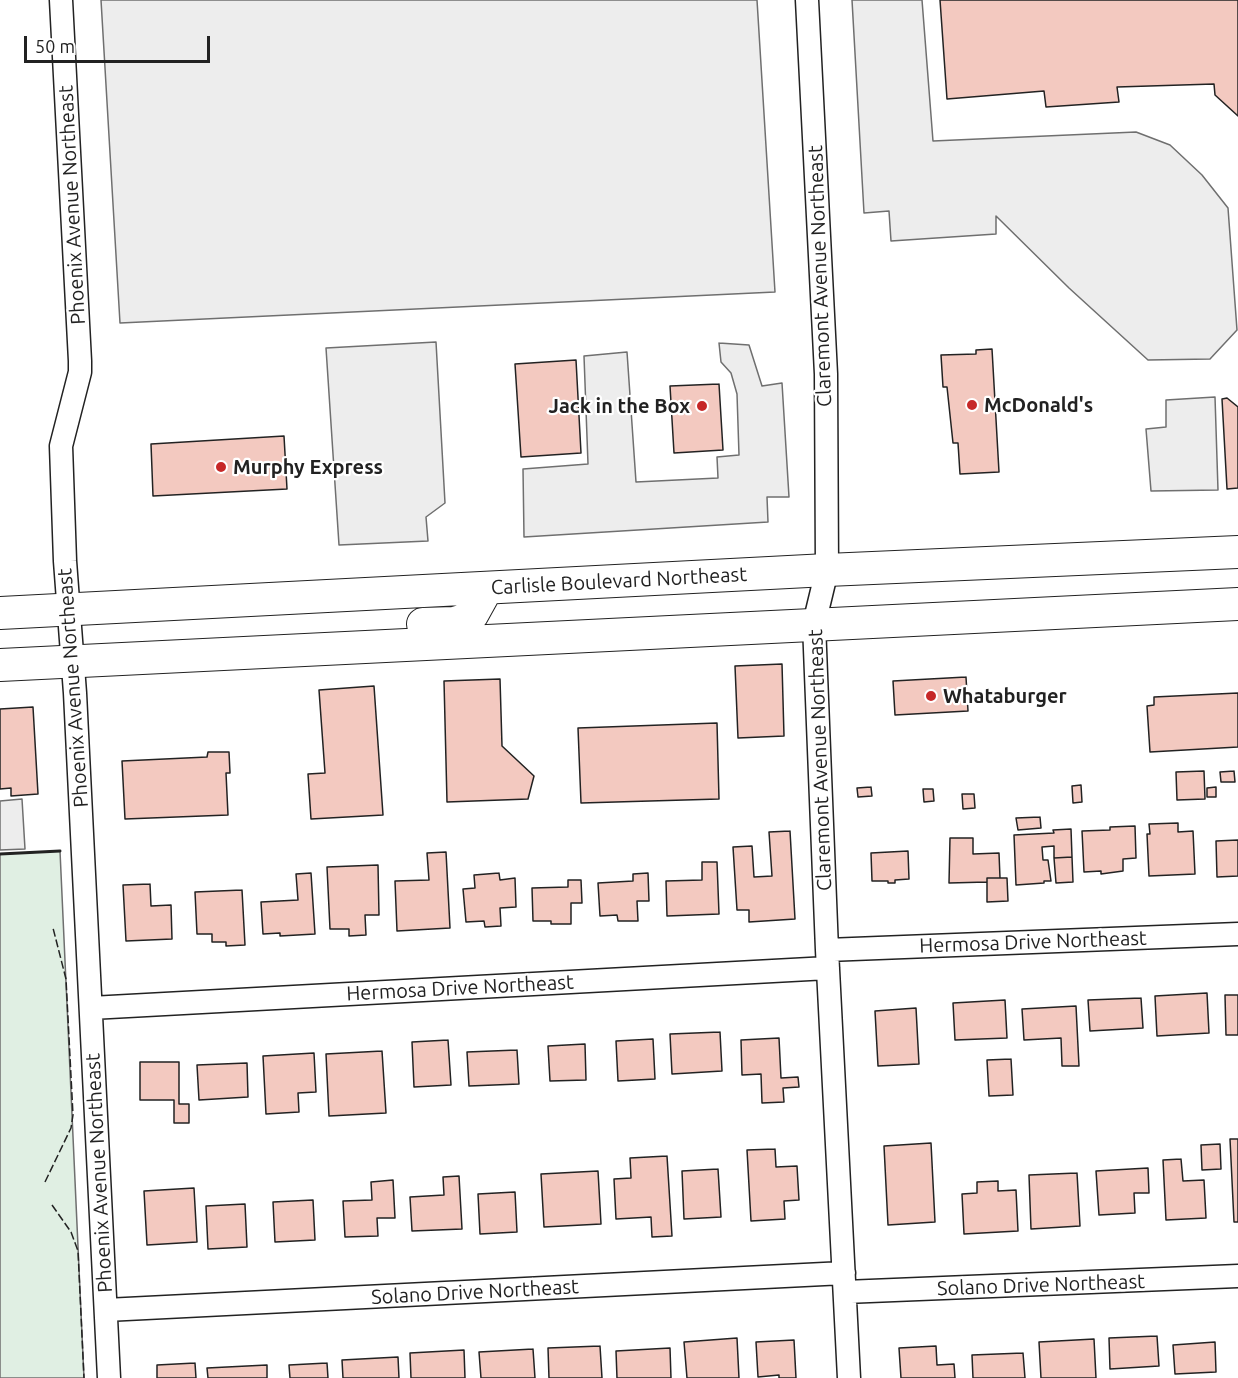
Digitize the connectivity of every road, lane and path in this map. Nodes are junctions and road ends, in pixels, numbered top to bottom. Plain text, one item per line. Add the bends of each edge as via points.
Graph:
1 (61, 0) edge
2 (807, 0) edge
3 (1238, 552) edge
4 (827, 570) junction
5 (487, 588) junction
6 (1238, 604) edge
7 (70, 610) junction
8 (0, 613) edge
9 (814, 624) junction
10 (266, 651) junction
11 (73, 662) junction
12 (0, 665) edge
13 (1238, 934) edge
14 (828, 959) junction
15 (91, 1008) junction
16 (1238, 1276) edge
17 (844, 1283) junction
18 (106, 1310) junction
19 (109, 1378) edge
20 (849, 1378) edge

1 - 7 street, Phoenix Avenue Northeast via 80,361 61,446 64,561
2 - 4 street, Claremont Avenue Northeast via 826,374
3 - 4 main road, Carlisle Boulevard Northeast
4 - 5 main road, Carlisle Boulevard Northeast
4 - 9 street, Claremont Avenue Northeast
5 - 7 main road, Carlisle Boulevard Northeast
5 - 10 main road via 472,615 454,623 313,629
6 - 9 main road
7 - 8 main road, Carlisle Boulevard Northeast
7 - 11 street, Phoenix Avenue Northeast
9 - 10 main road
9 - 14 street, Claremont Avenue Northeast
10 - 11 main road
11 - 12 main road
11 - 15 street, Phoenix Avenue Northeast
13 - 14 street, Hermosa Drive Northeast
14 - 15 street, Hermosa Drive Northeast
14 - 17 street, Claremont Avenue Northeast
15 - 18 street, Phoenix Avenue Northeast
16 - 17 street, Solano Drive Northeast
17 - 18 street, Solano Drive Northeast
17 - 20 street, Claremont Avenue Northeast
18 - 19 street, Phoenix Avenue Northeast

